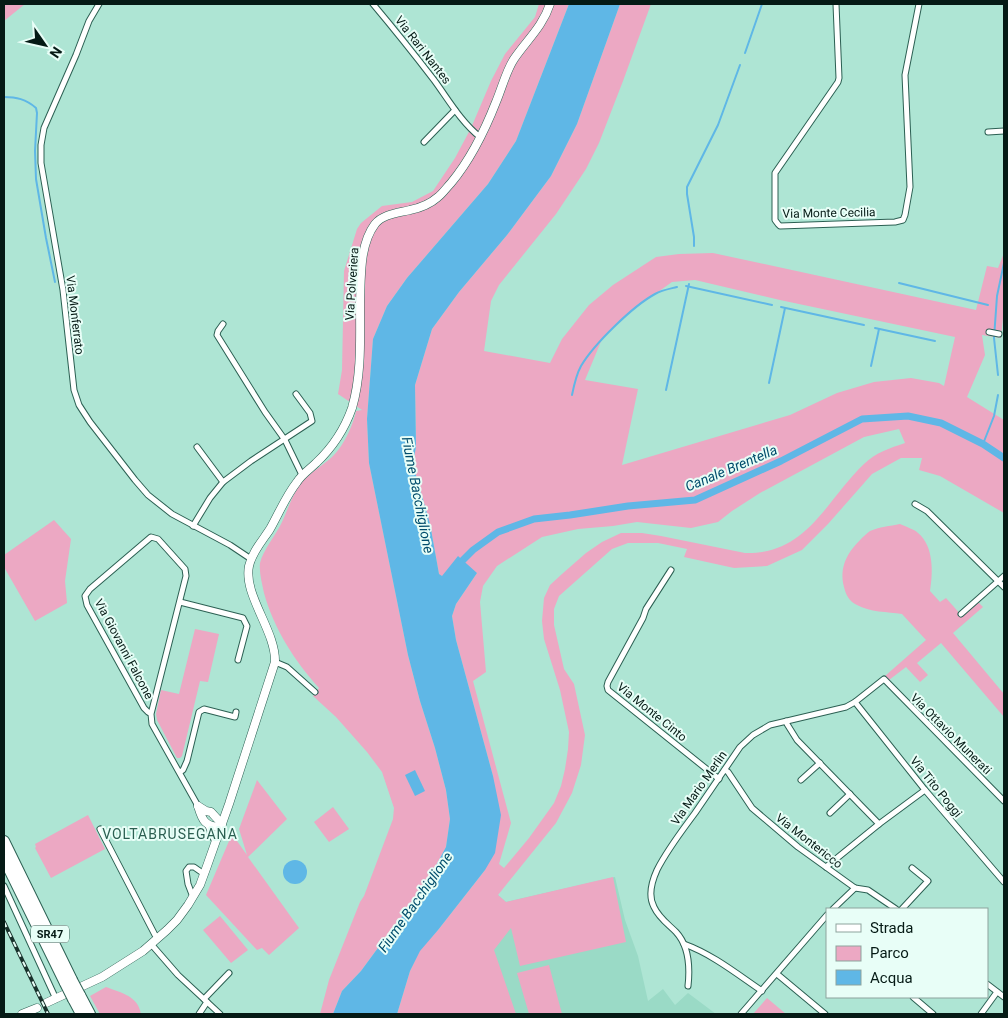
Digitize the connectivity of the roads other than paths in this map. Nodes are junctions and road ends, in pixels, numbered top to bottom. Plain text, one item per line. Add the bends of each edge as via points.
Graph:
1 (99, 4) edge
2 (373, 4) edge
3 (550, 4) edge
4 (836, 4) edge
5 (919, 4) edge
6 (455, 110) junction
7 (1004, 131) edge
8 (988, 132) dead end
9 (480, 137) junction
10 (424, 142) dead end
11 (222, 324) dead end
12 (989, 332) dead end
13 (1000, 334) dead end
14 (296, 394) dead end
15 (285, 440) junction
16 (197, 447) dead end
17 (302, 475) junction
18 (223, 482) junction
19 (915, 504) dead end
20 (193, 526) junction
21 (251, 559) junction
22 (671, 570) dead end
23 (1004, 576) edge
24 (999, 580) junction
25 (1004, 587) edge
26 (180, 602) junction
27 (961, 614) dead end
28 (238, 660) dead end
29 (275, 662) junction
30 (885, 680) joint
31 (315, 692) dead end
32 (855, 702) junction
33 (236, 712) dead end
34 (151, 714) junction
35 (786, 721) junction
36 (820, 763) junction
37 (725, 770) junction
38 (180, 772) junction
39 (719, 779) junction
40 (801, 780) dead end
41 (925, 790) junction
42 (850, 794) junction
43 (1004, 801) edge
44 (229, 804) junction
45 (198, 806) junction
46 (211, 812) junction
47 (830, 813) dead end
48 (207, 824) junction
49 (879, 824) junction
50 (221, 826) junction
51 (100, 829) dead end
52 (4, 841) edge
53 (216, 843) junction
54 (4, 859) edge
55 (826, 867) junction
56 (912, 868) dead end
57 (204, 874) junction
58 (1004, 882) edge
59 (4, 886) edge
60 (855, 888) junction
61 (193, 897) junction
62 (834, 908) edge
63 (895, 908) edge
64 (903, 908) edge
65 (826, 918) edge
66 (155, 941) junction
67 (684, 944) junction
68 (228, 973) dead end
69 (777, 974) junction
70 (69, 981) junction
71 (988, 985) edge
72 (688, 986) dead end
73 (762, 991) junction
74 (997, 992) junction
75 (77, 997) junction
76 (1004, 997) edge
77 (914, 998) edge
78 (56, 999) junction
79 (205, 1001) junction
80 (46, 1003) dead end
81 (36, 1008) dead end
82 (22, 1014) edge
83 (81, 1014) edge
84 (90, 1014) edge
85 (199, 1014) edge
86 (220, 1014) edge
87 (741, 1014) edge
88 (825, 1014) edge
89 (933, 1014) edge
90 (981, 1014) edge

1 - 20 street, Via Monferrato via 44,128 42,145 74,390 90,422 148,495
2 - 6 street, Via Rari Nantes
3 - 9 street, Via Polveriera via 539,27 514,59
4 - 5 street, Via Monte Cecilia via 839,78 775,174 776,220 780,226 902,220 910,187 906,75
6 - 9 street, Via Rari Nantes
6 - 10 street
7 - 8 street
9 - 17 street, Via Polveriera via 471,155 439,196 421,207 380,219 369,235 362,263 356,393 346,423 329,449
11 - 15 street via 217,335
12 - 13 street
14 - 15 street via 312,420
15 - 17 street
15 - 18 street
16 - 18 street
17 - 21 street, Via Polveriera
18 - 20 street
19 - 24 street via 928,511
20 - 21 street, Via Monferrato
21 - 29 street, Via Polveriera via 250,583 272,642
22 - 39 street, Via Monte Cinto via 646,609 607,686
23 - 24 street
24 - 25 street
24 - 27 street
26 - 28 street via 243,618 247,626
26 - 34 street
26 - 34 street, Via Giovanni Falcone via 185,569 158,539 151,537 86,596 112,651 144,708
29 - 31 street via 287,667
29 - 44 street
30 - 32 street, Via Mario Merlin
30 - 43 street, Via Ottavio Munerati
32 - 35 street, Via Mario Merlin via 837,710
32 - 41 street, Via Tito Poggi
33 - 38 street via 235,717 204,709 199,712 187,761
34 - 38 street, Via Giovanni Falcone via 152,724
35 - 36 street via 797,740
35 - 37 street, Via Mario Merlin via 753,735 740,747
36 - 40 street
36 - 42 street
37 - 39 street, Via Mario Merlin
37 - 55 street, Via Montericco via 752,808
38 - 45 street, Via Giovanni Falcone
39 - 67 street, Via Mario Merlin via 656,872 650,895 659,916
41 - 49 street
41 - 58 street, Via Tito Poggi
42 - 47 street
42 - 49 street
44 - 46 street via 222,810
44 - 50 street
45 - 46 street
45 - 48 street
46 - 50 street
48 - 50 street via 210,827
48 - 53 street
49 - 55 street
50 - 53 street
51 - 66 street via 155,935
52 - 70 highway, SR47
53 - 57 street
54 - 70 highway, SR47
55 - 60 street, Via Montericco
56 - 64 street via 928,881
57 - 61 street
57 - 61 street via 194,867 186,871
59 - 78 street
60 - 62 street
60 - 63 street, Via Montericco via 868,890
61 - 66 street via 177,920
65 - 69 street
66 - 78 street via 114,970
66 - 79 street via 178,975
67 - 72 street, Via Mario Merlin
67 - 73 street
68 - 79 street
69 - 73 street
69 - 88 street
70 - 75 highway, SR47, bridge
71 - 74 street
73 - 87 street
74 - 76 street
74 - 90 street
75 - 83 highway, SR47
75 - 84 highway, SR47
77 - 89 street
78 - 80 street
79 - 85 street
79 - 86 street
81 - 82 street

